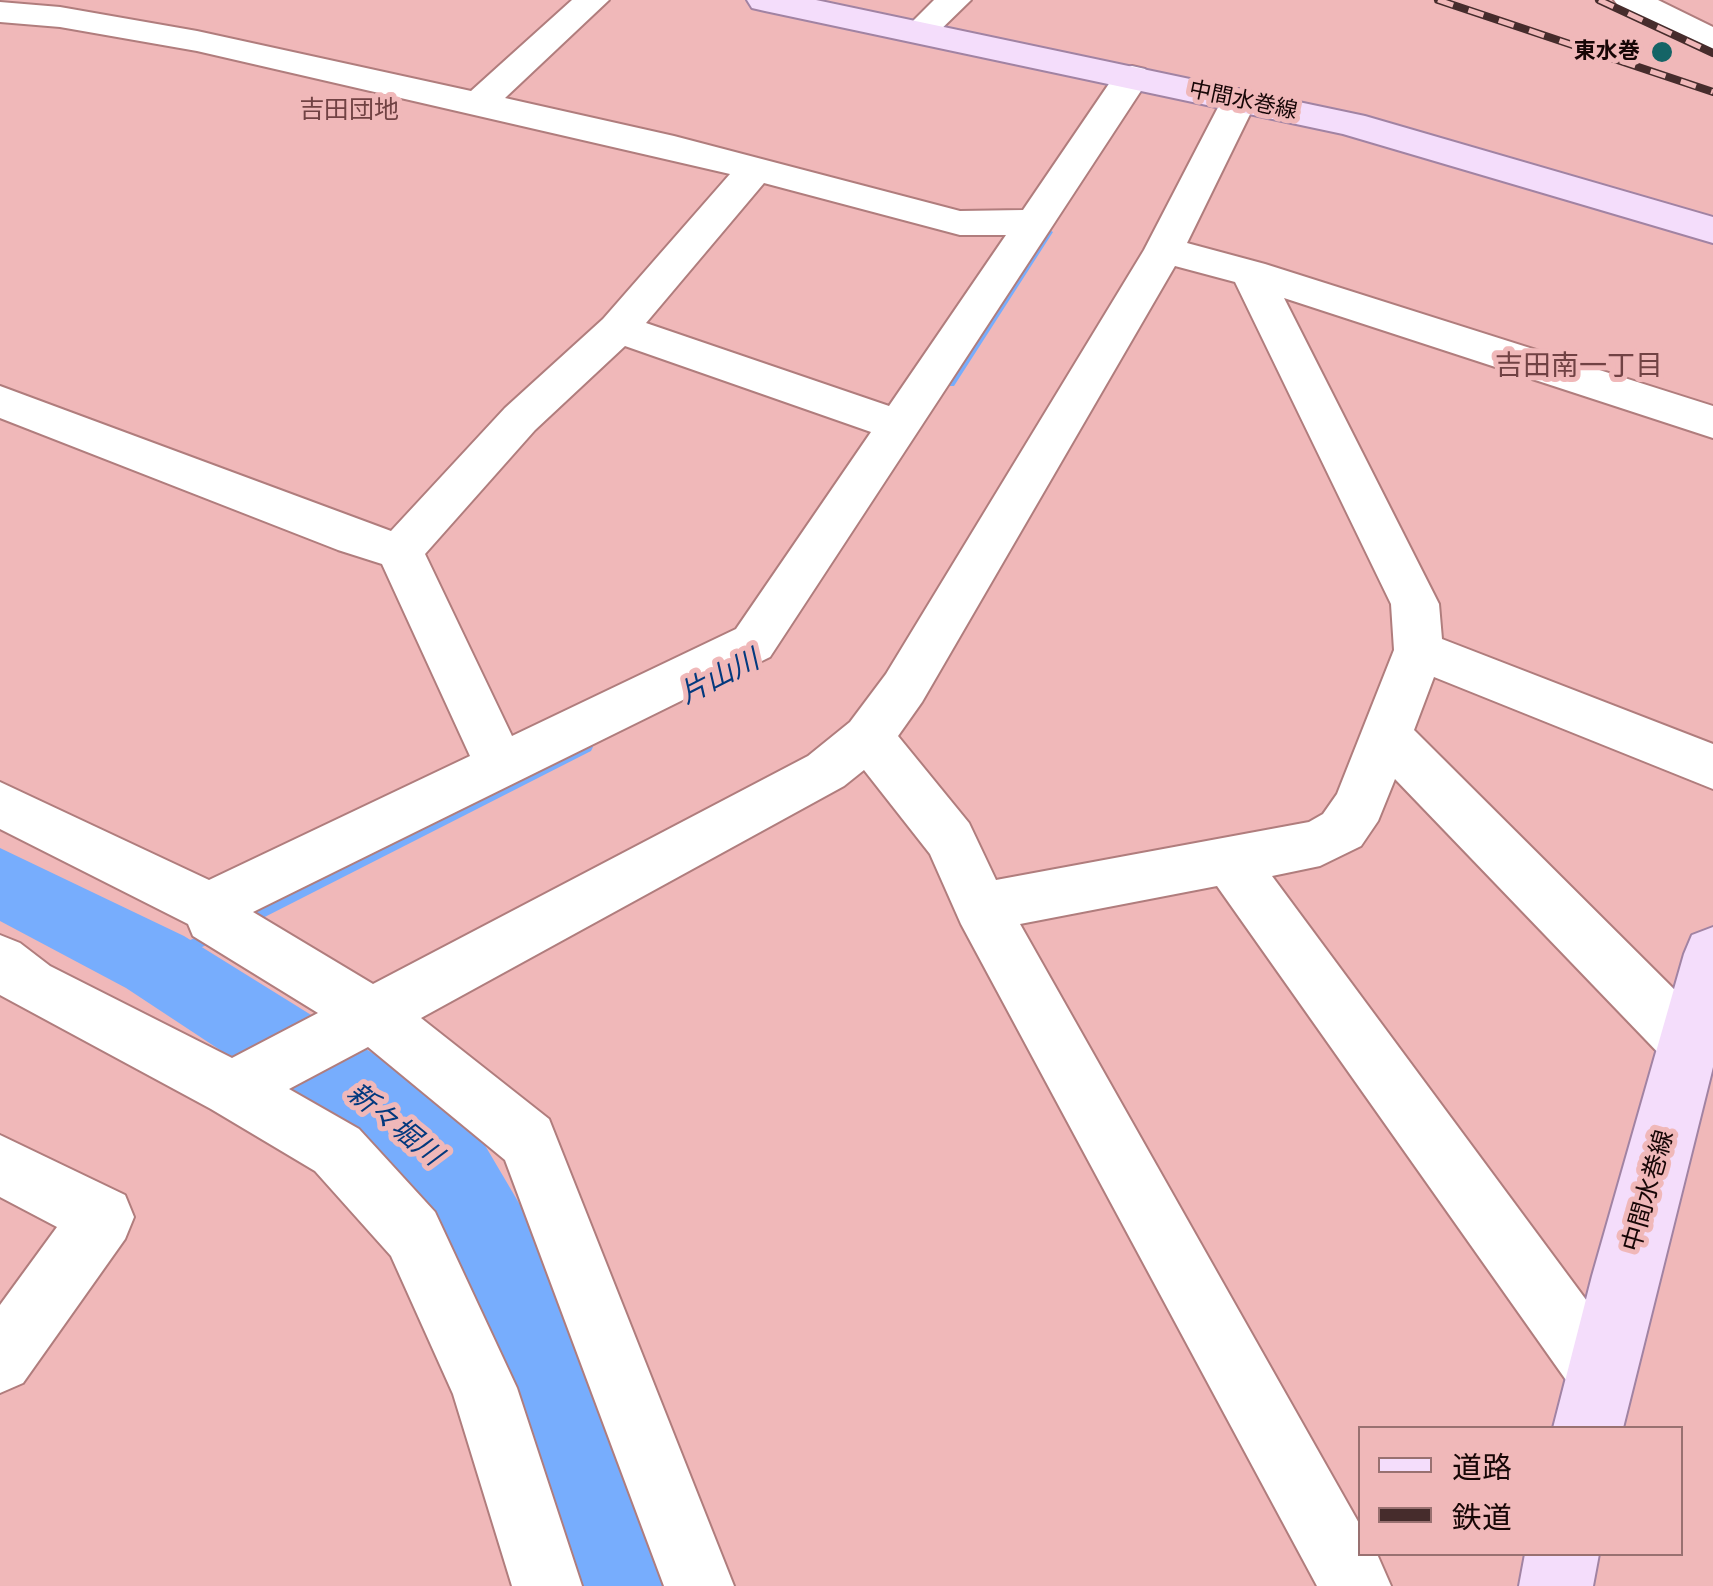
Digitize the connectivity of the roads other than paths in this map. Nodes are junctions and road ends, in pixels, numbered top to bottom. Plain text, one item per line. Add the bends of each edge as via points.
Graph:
1 (592, 0) edge
2 (765, 0) edge
3 (954, 0) edge
4 (1631, 0) edge
5 (0, 12) edge
6 (920, 31) junction
7 (1713, 42) edge
8 (1132, 77) junction
9 (1239, 100) junction
10 (476, 106) junction
11 (756, 168) junction
12 (1032, 222) junction
13 (1713, 230) edge
14 (1164, 250) junction
15 (1251, 273) junction
16 (618, 329) junction
17 (0, 401) edge
18 (1713, 422) edge
19 (898, 425) junction
20 (400, 551) junction
21 (1419, 650) junction
22 (1386, 736) junction
23 (868, 737) junction
24 (501, 766) junction
25 (1713, 767) edge
26 (0, 804) edge
27 (1229, 860) junction
28 (209, 907) junction
29 (982, 907) junction
30 (1713, 954) edge
31 (10, 987) edge
32 (373, 1015) junction
33 (1690, 1045) junction
34 (232, 1089) junction
35 (0, 1164) edge
36 (0, 1360) edge
37 (1595, 1401) edge
38 (1562, 1556) edge
39 (547, 1586) edge
40 (699, 1586) edge
41 (1356, 1586) edge
42 (1556, 1586) edge

1 - 10 street
2 - 6 main road, 中間水巻線
3 - 6 street
4 - 7 street
5 - 10 street via 196,41
6 - 8 main road, 中間水巻線
8 - 9 main road, 中間水巻線
8 - 12 street
9 - 13 main road, 中間水巻線 via 1351,124
9 - 14 street
10 - 11 street
11 - 12 street via 960,223
11 - 16 street
12 - 19 street
14 - 15 street
14 - 23 street via 904,688
15 - 18 street
15 - 21 street via 1415,604
16 - 19 street
16 - 20 street via 520,418
17 - 20 street
19 - 24 street via 753,643
20 - 24 street
21 - 22 street
21 - 25 street
22 - 27 street via 1342,830 1320,843
22 - 33 street
23 - 29 street via 950,839
23 - 32 street via 826,772
24 - 28 street
26 - 28 street
27 - 29 street
27 - 37 street
28 - 32 street via 213,918
29 - 41 street
30 - 33 main road, 中間水巻線
31 - 34 street
32 - 34 street
32 - 40 street via 528,1140
33 - 37 main road, 中間水巻線
34 - 39 street via 337,1150 413,1234 484,1388
35 - 36 street via 103,1218
38 - 42 main road

